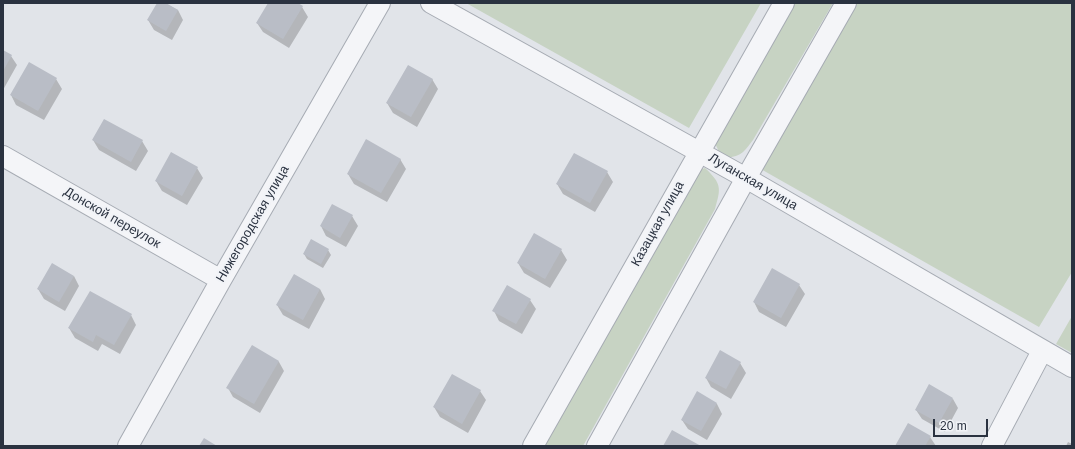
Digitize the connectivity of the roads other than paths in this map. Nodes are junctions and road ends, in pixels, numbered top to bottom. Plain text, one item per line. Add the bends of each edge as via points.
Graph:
1 (380, 3) edge
2 (431, 3) edge
3 (784, 3) edge
4 (846, 3) edge
5 (699, 151) junction
6 (3, 156) edge
7 (746, 178) junction
8 (221, 280) junction
9 (1042, 351) junction
10 (1072, 367) edge
11 (128, 446) edge
12 (533, 446) edge
13 (597, 446) edge
14 (992, 446) edge

1 - 8 street, Нижегородская улица
2 - 5 street, Луганская улица
3 - 5 street, Казацкая улица
4 - 7 street
5 - 7 street, Луганская улица
5 - 12 street, Казацкая улица
6 - 8 street, Донской переулок
7 - 9 street, Луганская улица
7 - 13 street
8 - 11 street, Нижегородская улица
9 - 10 street, Луганская улица
9 - 14 street

